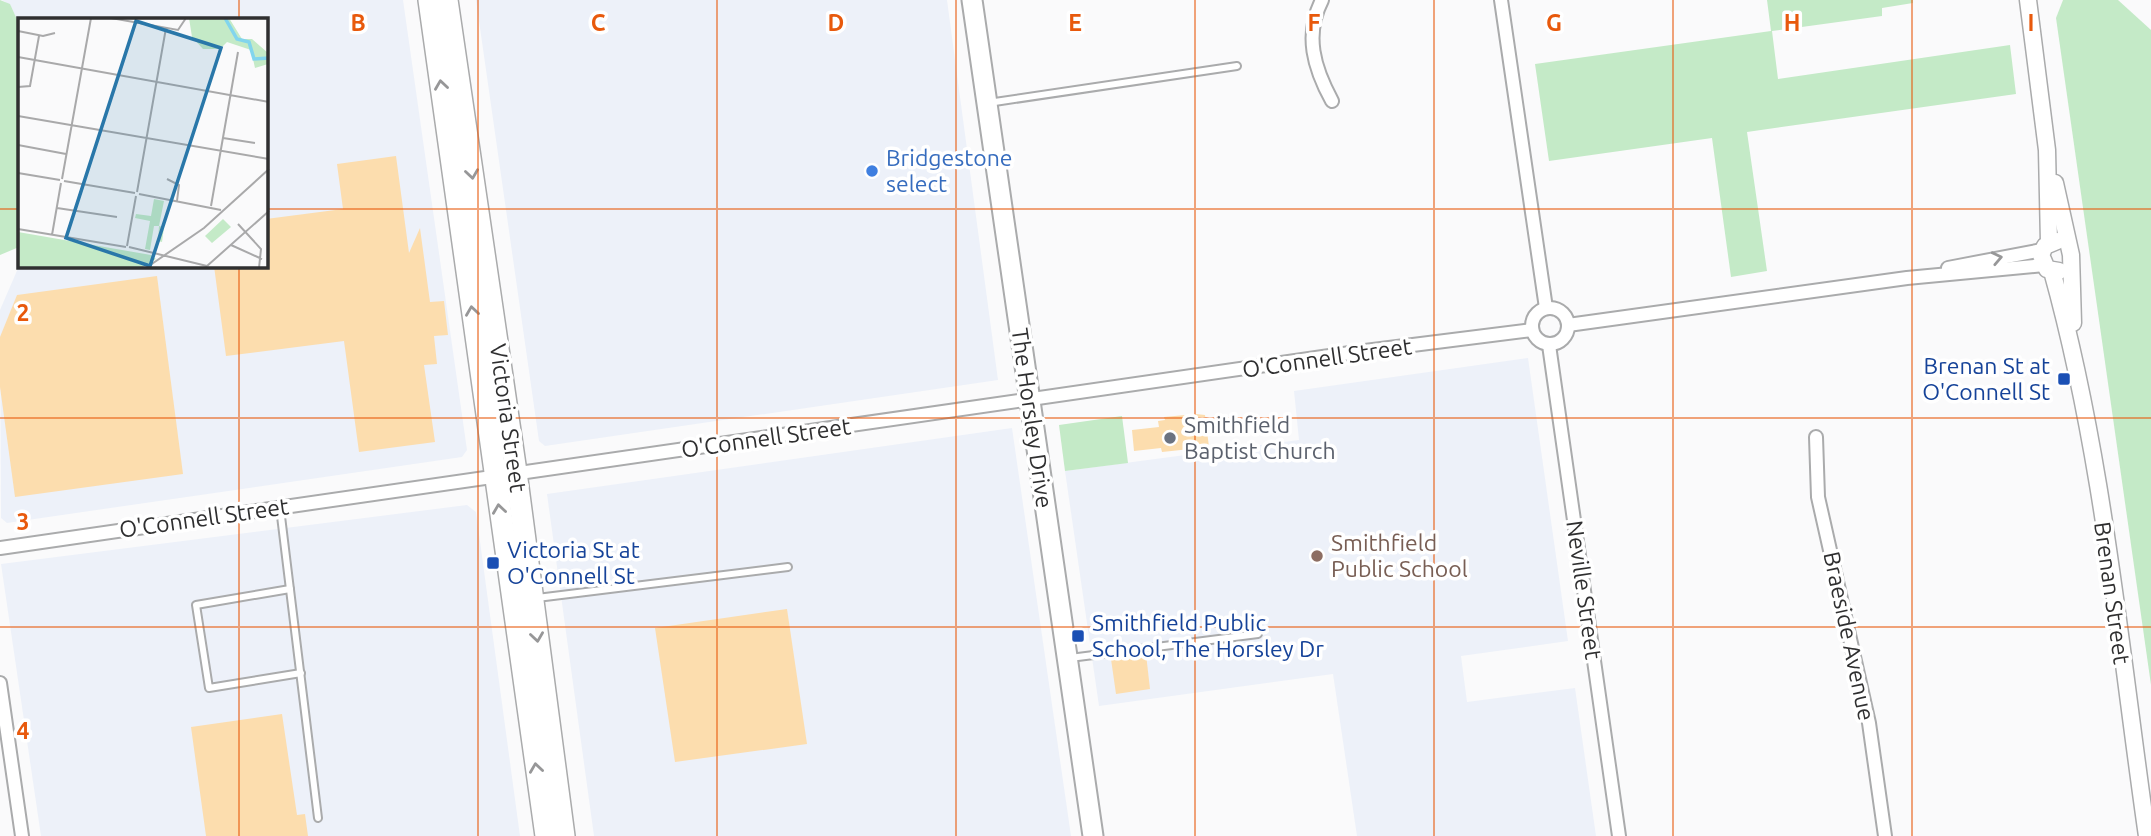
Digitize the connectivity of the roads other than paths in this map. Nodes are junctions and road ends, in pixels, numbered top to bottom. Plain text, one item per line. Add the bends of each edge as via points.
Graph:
1 (429, 0) edge
2 (447, 0) edge
3 (972, 0) edge
4 (1322, 0) edge
5 (1501, 0) edge
6 (2028, 0) edge
7 (1237, 66) dead end
8 (1332, 101) dead end
9 (986, 103) junction
10 (2047, 150) junction
11 (2071, 255) junction
12 (2047, 257) junction
13 (1546, 308) junction
14 (1568, 325) junction
15 (1532, 330) junction
16 (1549, 345) junction
17 (2074, 350) junction
18 (1029, 401) junction
19 (1816, 437) dead end
20 (516, 472) junction
21 (494, 475) junction
22 (280, 507) junction
23 (0, 548) edge
24 (788, 567) dead end
25 (290, 589) junction
26 (532, 599) junction
27 (1258, 634) dead end
28 (1068, 658) junction
29 (301, 673) junction
30 (0, 683) edge
31 (318, 818) dead end
32 (22, 836) edge
33 (546, 836) edge
34 (565, 836) edge
35 (1093, 836) edge
36 (1619, 836) edge
37 (1885, 836) edge
38 (2147, 836) edge

21 -> 1 main road, Victoria Street
2 -> 20 main road, Victoria Street
3 - 9 main road, The Horsley Drive
4 - 8 street via 1314,17 1312,46 1317,73
5 - 13 street
6 - 10 street, Brenan Street
7 - 9 lane
9 - 18 main road, The Horsley Drive
10 - 11 street, Brenan Street
10 - 12 street, Brenan Street
11 - 12 street via 2066,268
11 - 12 street via 2059,241
11 - 17 street, Brenan Street
12 - 14 street
12 - 17 street, Brenan Street
13 - 14 street via 1560,311
13 - 15 street via 1533,318
14 - 16 street via 1564,338
15 - 16 street via 1540,342
15 - 18 street, O'Connell Street
16 - 36 street, Neville Street
17 - 38 street, Brenan Street
18 - 20 street, O'Connell Street
18 - 28 main road, The Horsley Drive
19 - 37 street, Braeside Avenue via 1818,497 1869,723
20 - 21 street, O'Connell Street
20 - 26 main road, Victoria Street
21 - 22 street, O'Connell Street
33 -> 21 main road, Victoria Street
22 - 23 street, O'Connell Street
22 - 25 lane
24 - 26 lane
25 - 29 lane
25 - 29 lane via 196,605 209,688
26 -> 34 main road, Victoria Street
27 - 28 lane
28 - 35 main road, The Horsley Drive
29 - 31 lane
30 - 32 street

